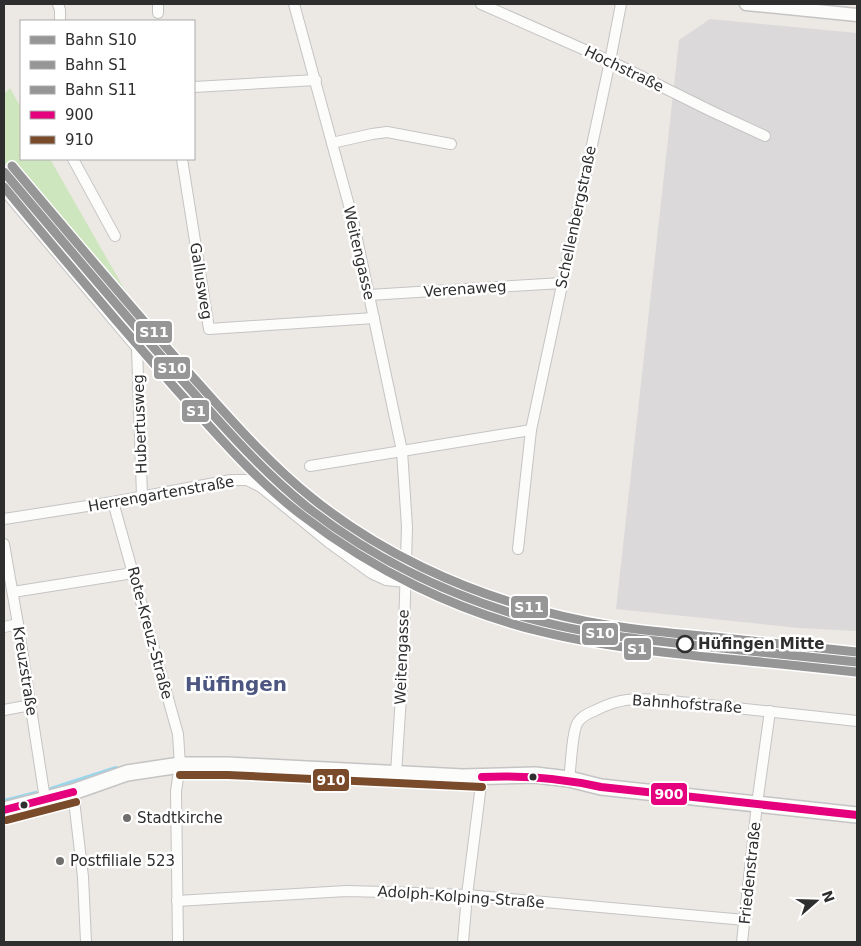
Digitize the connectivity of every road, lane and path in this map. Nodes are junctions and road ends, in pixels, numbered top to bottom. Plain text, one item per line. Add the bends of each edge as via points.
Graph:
1 (58, 4) edge
2 (294, 4) edge
3 (481, 4) edge
4 (621, 4) edge
5 (746, 4) edge
6 (857, 15) edge
7 (60, 20) edge
8 (610, 61) junction
9 (316, 80) junction
10 (195, 87) edge
11 (765, 136) dead end
12 (332, 143) junction
13 (451, 144) dead end
14 (74, 160) edge
15 (182, 160) edge
16 (4, 190) edge
17 (115, 236) dead end
18 (562, 283) junction
19 (369, 295) junction
20 (374, 318) junction
21 (531, 430) junction
22 (402, 451) junction
23 (310, 466) dead end
24 (142, 496) junction
25 (113, 502) junction
26 (4, 519) edge
27 (4, 544) edge
28 (518, 549) dead end
29 (133, 573) junction
30 (406, 582) junction
31 (13, 592) junction
32 (18, 624) junction
33 (4, 627) edge
34 (31, 706) junction
35 (4, 710) edge
36 (770, 711) junction
37 (857, 721) edge
38 (180, 765) junction
39 (396, 773) junction
40 (482, 777) junction
41 (569, 779) junction
42 (73, 792) junction
43 (45, 799) junction
44 (757, 804) junction
45 (4, 810) edge
46 (857, 815) edge
47 (466, 895) junction
48 (177, 902) junction
49 (745, 920) junction
50 (86, 942) edge
51 (178, 942) edge
52 (463, 942) edge
53 (742, 942) edge

1 - 7 street
2 - 9 street, Weitengasse
3 - 8 street, Hochstraße
4 - 8 street, Schellenbergstraße
5 - 6 street
8 - 11 street, Hochstraße
8 - 18 street, Schellenbergstraße
9 - 10 street
9 - 12 street, Weitengasse
12 - 13 street via 386,132
12 - 19 street, Weitengasse
14 - 17 street
15 - 20 street, Gallusweg via 209,329
16 - 24 street, Hubertusweg via 137,348
18 - 19 street, Verenaweg
18 - 21 street, Schellenbergstraße
19 - 20 street, Weitengasse
20 - 22 street, Weitengasse
21 - 22 street
21 - 28 street, Schellenbergstraße
22 - 23 street
22 - 30 street, Weitengasse via 407,527
24 - 25 street, Herrengartenstraße
24 - 30 street, Herrengartenstraße via 231,480 248,480 371,573 386,580
25 - 26 street, Herrengartenstraße
25 - 29 street, Rote-Kreuz-Straße
27 - 31 street, Kreuzstraße
29 - 31 street
29 - 38 street, Rote-Kreuz-Straße via 178,734
30 - 39 street, Weitengasse
31 - 32 street, Kreuzstraße
32 - 33 street
32 - 34 street, Kreuzstraße
34 - 35 street
34 - 43 street, Kreuzstraße
36 - 37 street, Bahnhofstraße
36 - 41 street, Bahnhofstraße via 624,699 577,722
36 - 44 street
38 - 39 main road
38 - 42 main road via 127,773
38 - 48 street, Rote-Kreuz-Straße via 176,792
39 - 40 main road
40 - 41 main road via 519,775
40 - 47 street
41 - 44 main road via 601,787
42 - 43 main road
42 - 50 street via 83,877
43 - 45 main road
44 - 46 main road
44 - 49 street, Friedenstraße
47 - 48 street, Adolph-Kolping-Straße via 346,891
47 - 49 street, Adolph-Kolping-Straße
47 - 52 street
48 - 51 street, Rote-Kreuz-Straße
49 - 53 street, Friedenstraße

